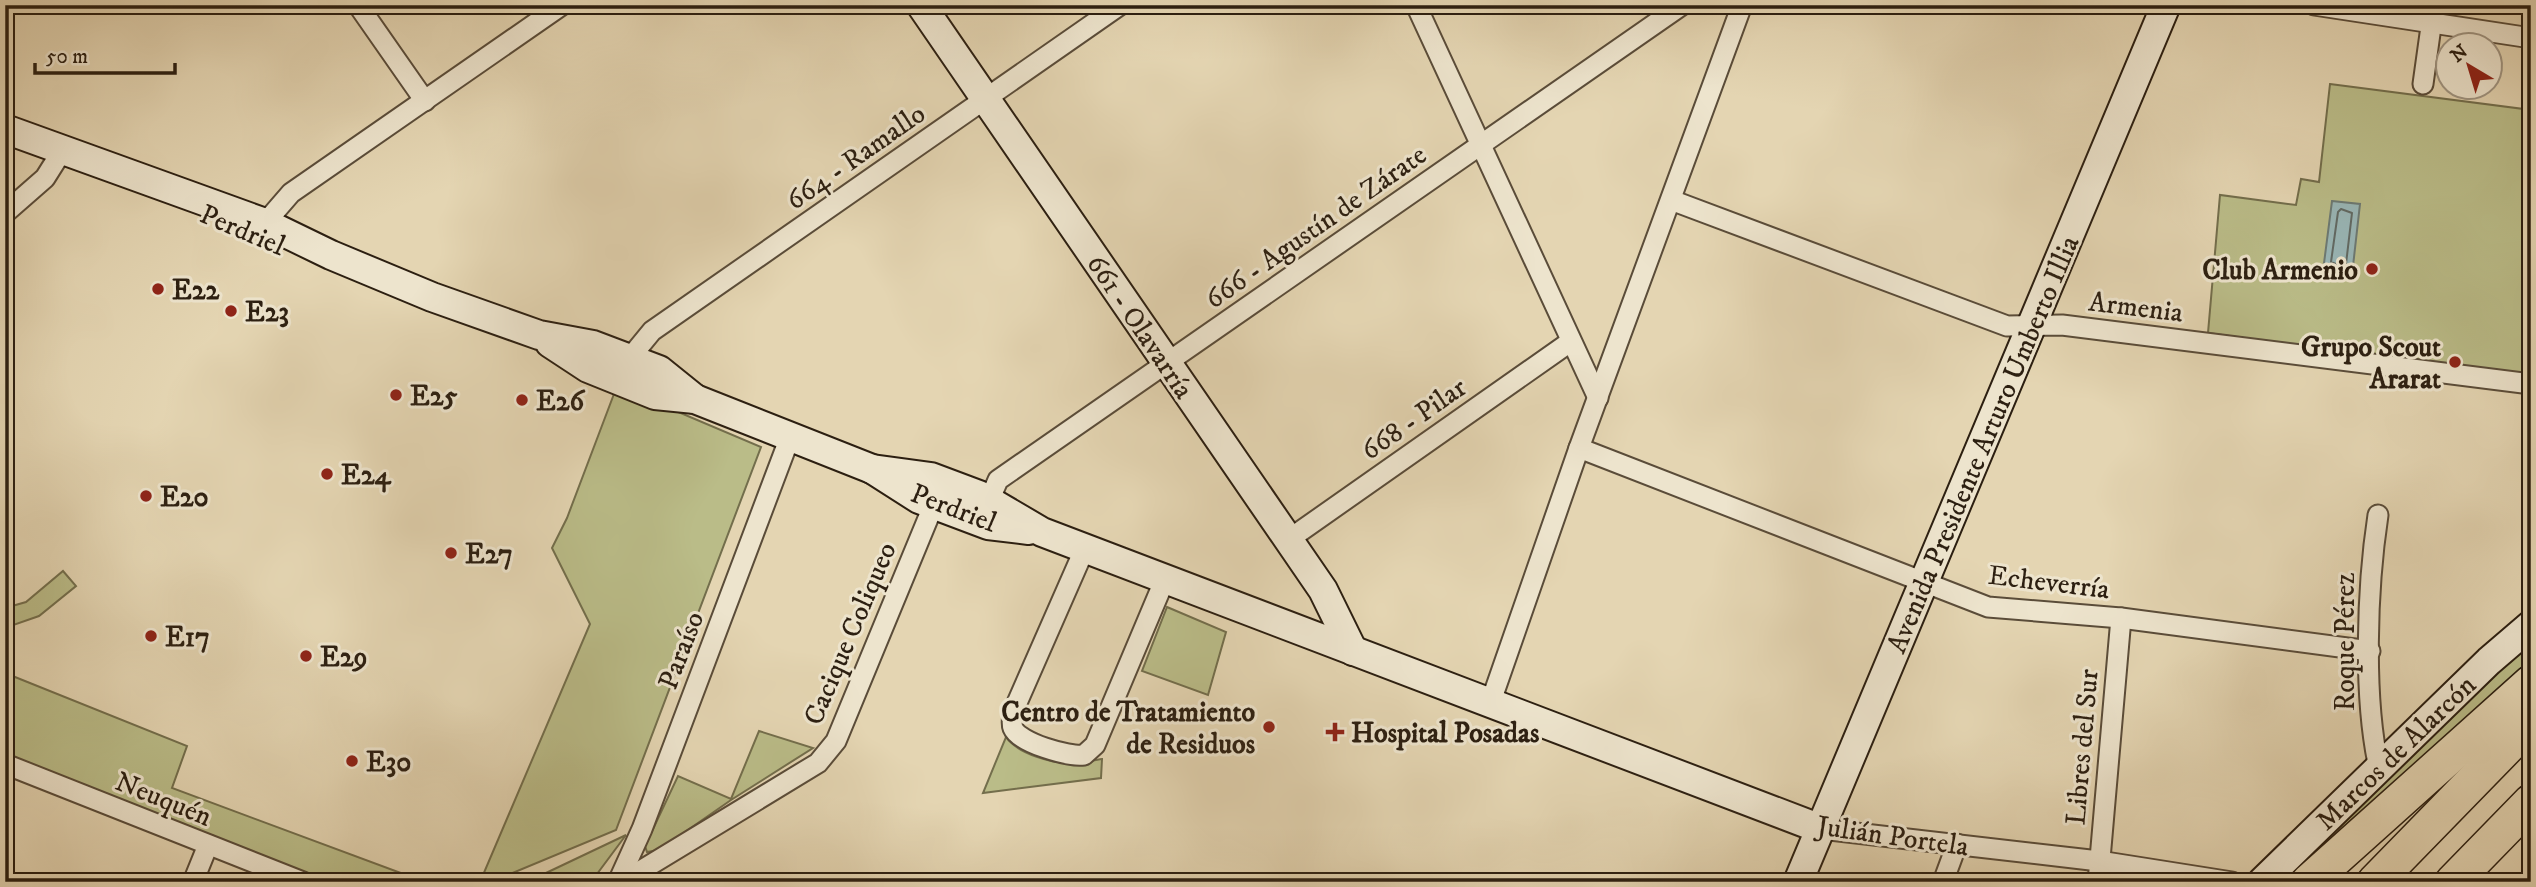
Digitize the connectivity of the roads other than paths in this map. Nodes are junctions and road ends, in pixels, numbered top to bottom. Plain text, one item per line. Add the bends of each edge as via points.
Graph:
1 (358, 5) edge
2 (562, 5) edge
3 (921, 5) edge
4 (1120, 5) edge
5 (1416, 5) edge
6 (1682, 5) edge
7 (1742, 5) edge
8 (2166, 5) edge
9 (2314, 5) edge
10 (2433, 15) edge
11 (2531, 38) edge
12 (2423, 84) dead end
13 (986, 99) junction
14 (425, 101) junction
15 (5, 129) edge
16 (1480, 145) junction
17 (61, 151) junction
18 (162, 188) junction
19 (1671, 200) junction
20 (5, 213) edge
21 (265, 223) junction
22 (331, 255) junction
23 (2030, 327) junction
24 (539, 335) junction
25 (1570, 342) junction
26 (629, 359) junction
27 (1166, 364) junction
28 (2531, 384) edge
29 (1598, 398) junction
30 (695, 399) junction
31 (790, 437) junction
32 (1579, 448) junction
33 (872, 469) junction
34 (989, 500) junction
35 (934, 504) junction
36 (2378, 515) dead end
37 (1042, 532) junction
38 (1288, 540) junction
39 (1085, 548) junction
40 (1165, 579) junction
41 (1924, 582) junction
42 (2121, 618) junction
43 (2531, 625) edge
44 (1353, 651) junction
45 (2370, 651) junction
46 (2531, 683) edge
47 (1490, 705) junction
48 (2531, 722) edge
49 (5, 765) edge
50 (2379, 768) junction
51 (2531, 802) edge
52 (2531, 812) edge
53 (1821, 829) junction
54 (1957, 844) junction
55 (208, 845) junction
56 (2099, 861) junction
57 (193, 882) edge
58 (303, 882) edge
59 (620, 882) edge
60 (1798, 882) edge
61 (1943, 882) edge
62 (2098, 882) edge
63 (2232, 882) edge
64 (2262, 882) edge
65 (2309, 882) edge
66 (2375, 882) edge
67 (2453, 882) edge
68 (2473, 882) edge

1 - 14 street
2 - 14 street
3 - 13 main road, 661 - Olavarría
4 - 13 street, 664 - Ramallo
5 - 16 street
6 - 16 street, 666 - Agustín de Zárate
7 - 19 street
8 - 23 main road, Avenida Presidente Arturo Umberto Illia
9 - 10 street
10 - 11 street
10 - 12 street
13 - 26 street, 664 - Ramallo via 652,331
13 - 27 main road, 661 - Olavarría
14 - 21 street via 290,193
15 - 17 main road
16 - 25 street
16 - 27 street, 666 - Agustín de Zárate
17 - 18 main road
17 - 20 street via 45,178
18 - 21 main road
18 - 22 main road, Perdriel via 207,218 266,244
19 - 23 street, Armenia via 2007,326
19 - 29 street
21 - 22 main road
22 - 24 main road
23 - 28 street, Armenia via 2062,325
23 - 41 main road, Avenida Presidente Arturo Umberto Illia
24 - 26 main road via 593,345
24 - 30 main road via 588,368 655,395
25 - 29 street
25 - 38 street, 668 - Pilar
26 - 30 main road via 659,370
27 - 34 street, 666 - Agustín de Zárate via 998,480
27 - 38 main road, 661 - Olavarría
29 - 32 street
30 - 31 main road
31 - 33 main road
31 - 59 street, Paraíso
32 - 41 street, Echeverría
32 - 47 street
33 - 34 main road via 931,477
33 - 35 main road, Perdriel
34 - 37 main road
35 - 37 main road, Perdriel via 988,525
35 - 59 street, Cacique Coliqueo via 836,741 824,756
36 - 45 street, Roque Pérez via 2370,567
37 - 39 main road, Julián Portela
38 - 44 main road, 661 - Olavarría via 1323,590
39 - 40 main road, Julián Portela
39 - 40 street via 1013,712 1012,726 1018,736 1058,752 1084,755 1096,744
40 - 44 main road, Julián Portela
41 - 42 street, Echeverría via 1988,607
41 - 53 main road, Avenida Presidente Arturo Umberto Illia
42 - 45 street, Echeverría
42 - 56 street, Libres del Sur
43 - 50 main road, Marcos de Alarcón
44 - 47 main road, Julián Portela
45 - 50 street, Roque Pérez
46 - 65 highway
47 - 53 main road, Julián Portela
48 - 66 highway
49 - 55 street, Neuquén
50 - 64 main road, Marcos de Alarcón
51 - 67 highway
52 - 68 highway
53 - 54 street, Julián Portela
53 - 60 main road, Avenida Presidente Arturo Umberto Illia
54 - 56 street, Julián Portela
54 - 61 street
55 - 57 street
55 - 58 street, Neuquén
56 - 62 street, Libres del Sur
56 - 63 street, Julián Portela

